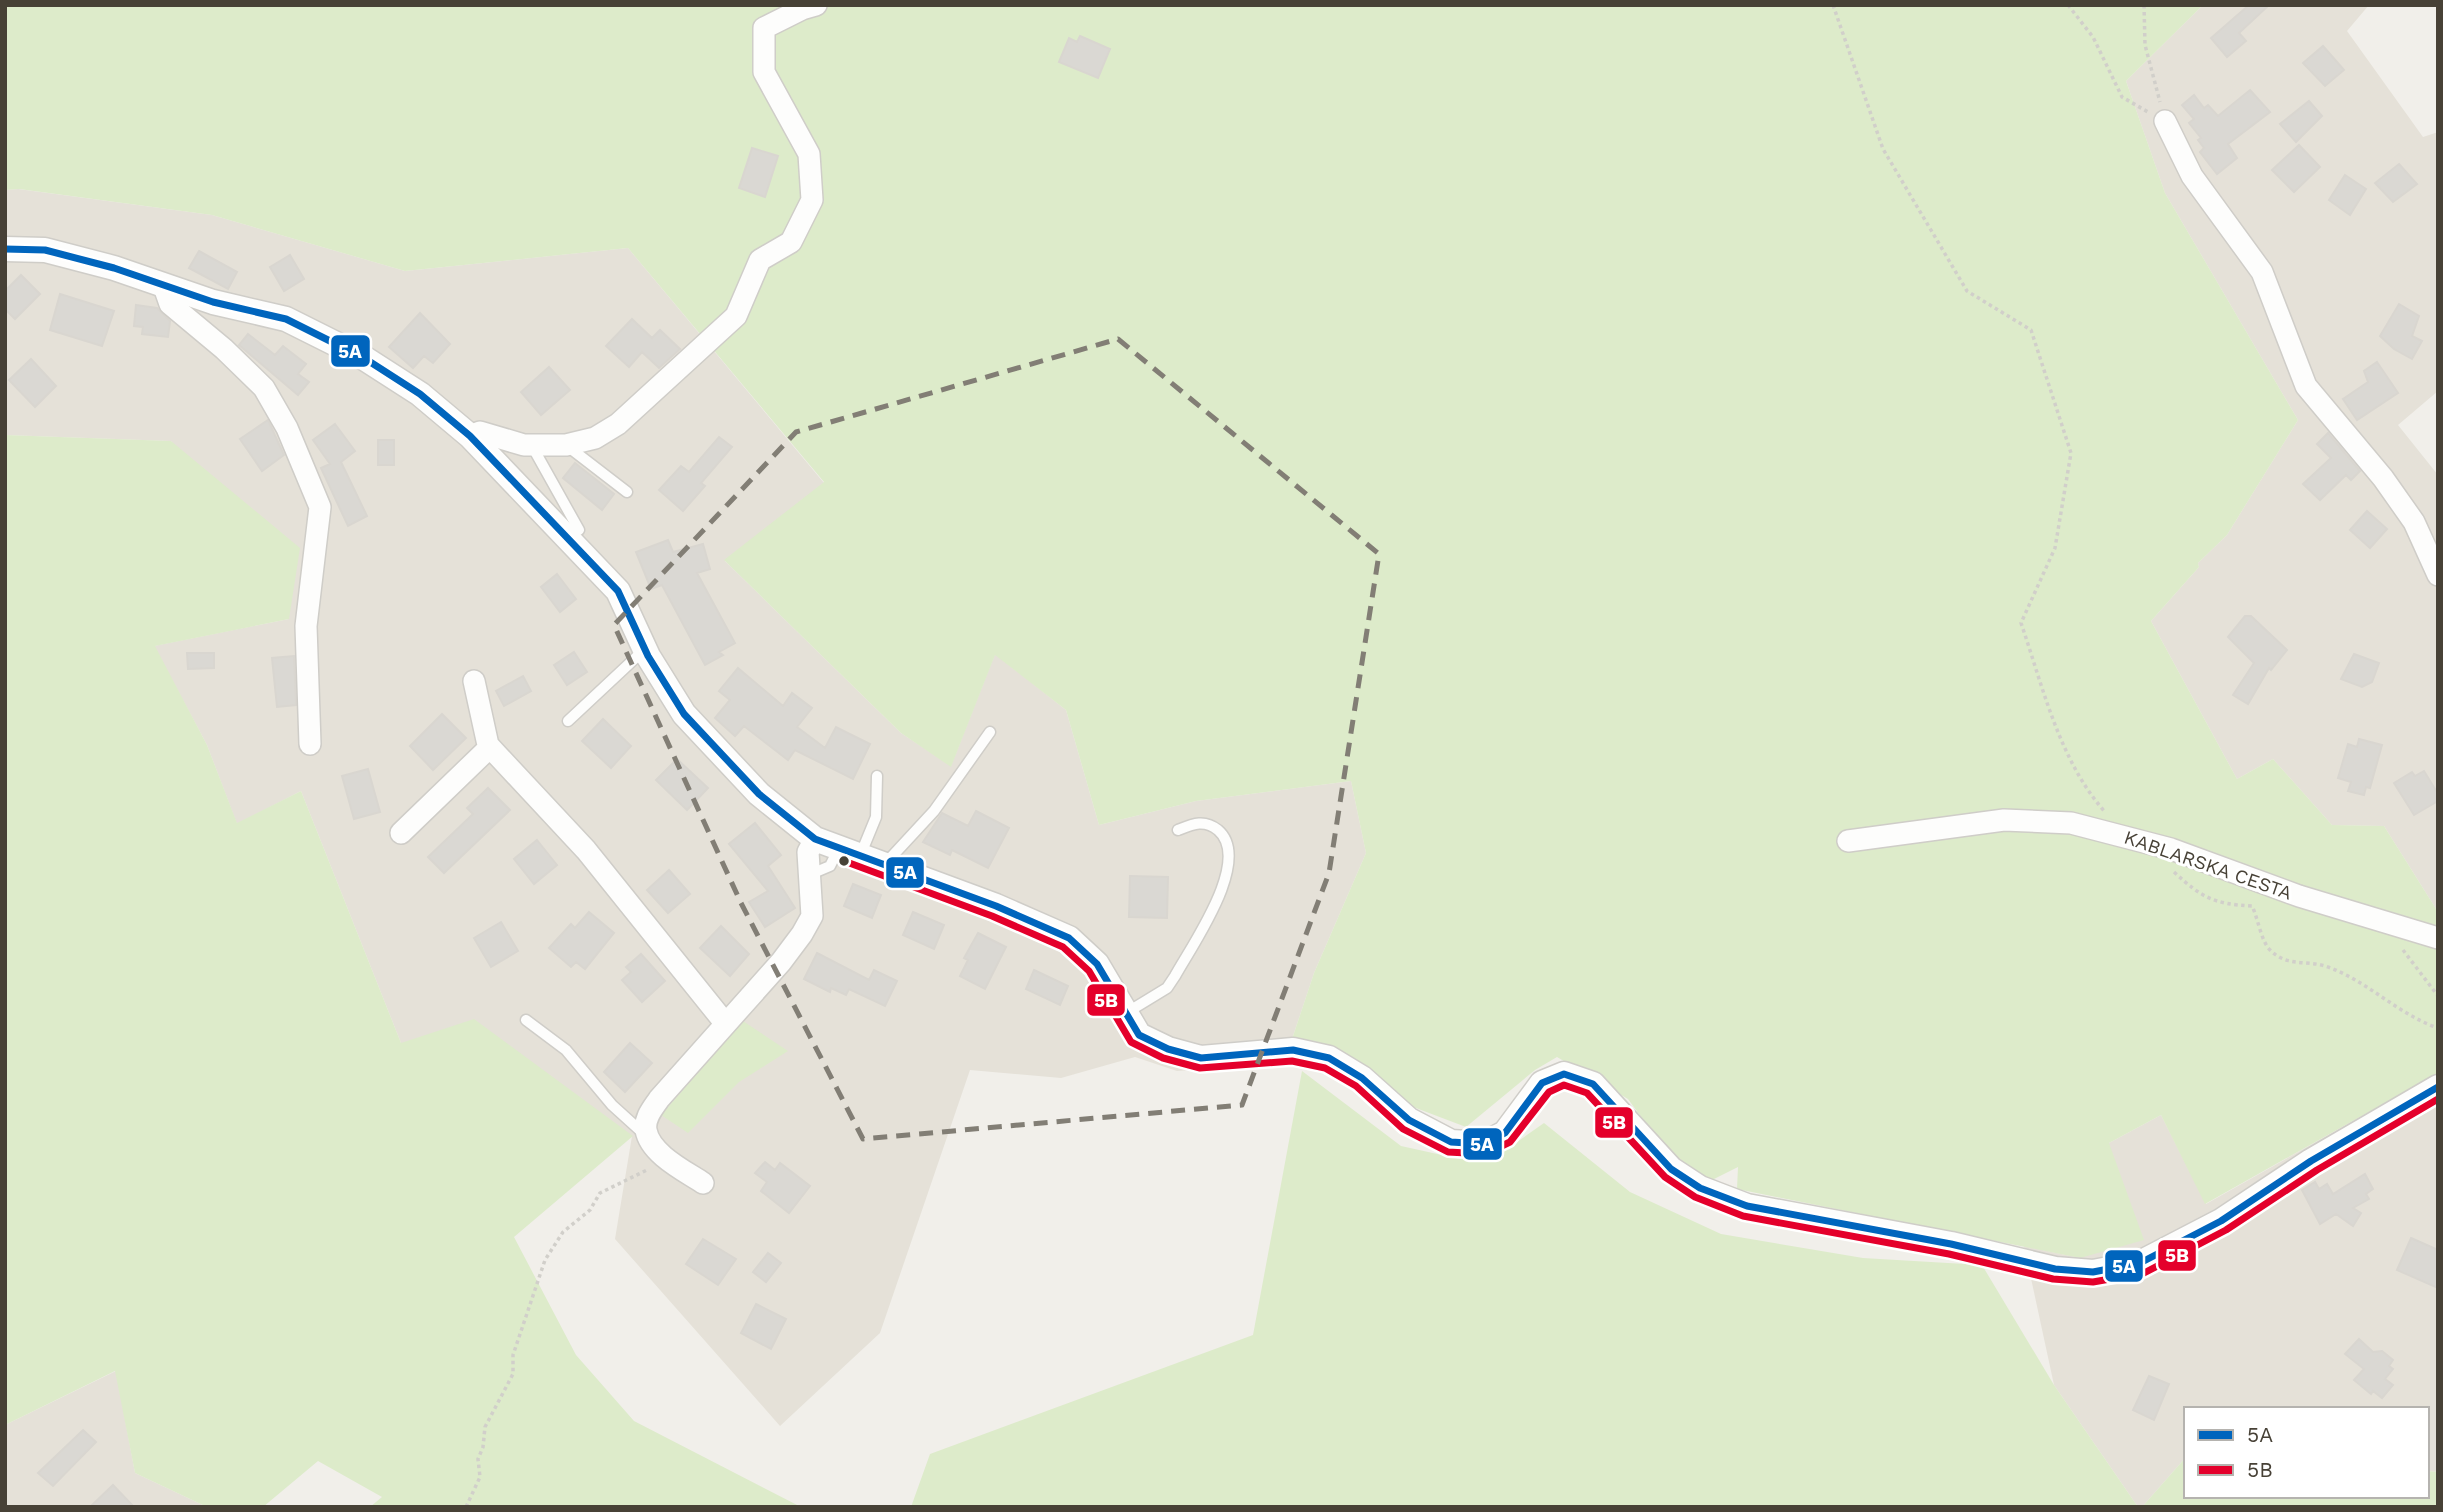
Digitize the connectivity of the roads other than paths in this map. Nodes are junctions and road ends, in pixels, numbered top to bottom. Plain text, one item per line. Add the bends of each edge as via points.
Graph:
1 (817, 5) edge
2 (2165, 121) road end
3 (5, 249) edge
4 (163, 285) junction
5 (470, 436) junction
6 (566, 445) junction
7 (533, 446) junction
8 (627, 492) dead end
9 (579, 530) dead end
10 (2438, 575) edge
11 (645, 649) junction
12 (474, 681) dead end
13 (568, 721) dead end
14 (990, 732) dead end
15 (310, 744) dead end
16 (490, 747) junction
17 (877, 776) dead end
18 (1178, 830) dead end
19 (401, 833) dead end
20 (815, 839) junction
21 (1849, 841) dead end
22 (850, 852) junction
23 (884, 865) junction
24 (811, 874) junction
25 (2438, 938) edge
26 (1126, 1013) junction
27 (526, 1020) dead end
28 (725, 1023) junction
29 (2438, 1087) edge
30 (650, 1139) junction
31 (703, 1184) dead end

1 - 6 street via 764,28 764,72 809,153 812,200 791,242 760,260 736,316 698,354 618,424 595,438
2 - 10 street via 2192,176 2262,272 2306,386 2414,522
3 - 4 street via 45,250
4 - 5 street via 286,319 386,373 443,411
4 - 15 street via 170,304 264,388 287,428 320,507 306,626
5 - 7 street via 480,432
5 - 11 street via 618,591
6 - 7 street
6 - 8 lane
7 - 9 lane
11 - 13 lane
11 - 20 street via 684,714 714,748 759,794
12 - 16 street
14 - 23 lane via 934,811
16 - 19 street
16 - 28 street via 586,850
17 - 22 lane via 876,817
18 - 26 lane via 1195,823 1210,824 1222,834 1230,866 1223,889 1167,988
20 - 22 street
20 - 24 street via 808,852
21 - 25 street, KABLARSKA CESTA via 2004,820 2071,823 2127,835 2299,896
22 - 23 street
22 - 24 lane
23 - 26 street via 1069,938 1097,964
24 - 28 street via 812,916 802,934
26 - 29 street via 1139,1035 1201,1058 1293,1050 1329,1058 1362,1077 1409,1120 1451,1142 1483,1144 1505,1133 1542,1083 1564,1074 1593,1084 1671,1169 1700,1188 1747,1206 1951,1244 2055,1269 2093,1272 2140,1263 2221,1221 2311,1161
27 - 30 lane via 566,1049 612,1105
28 - 30 street via 648,1116 645,1128
30 - 31 street

